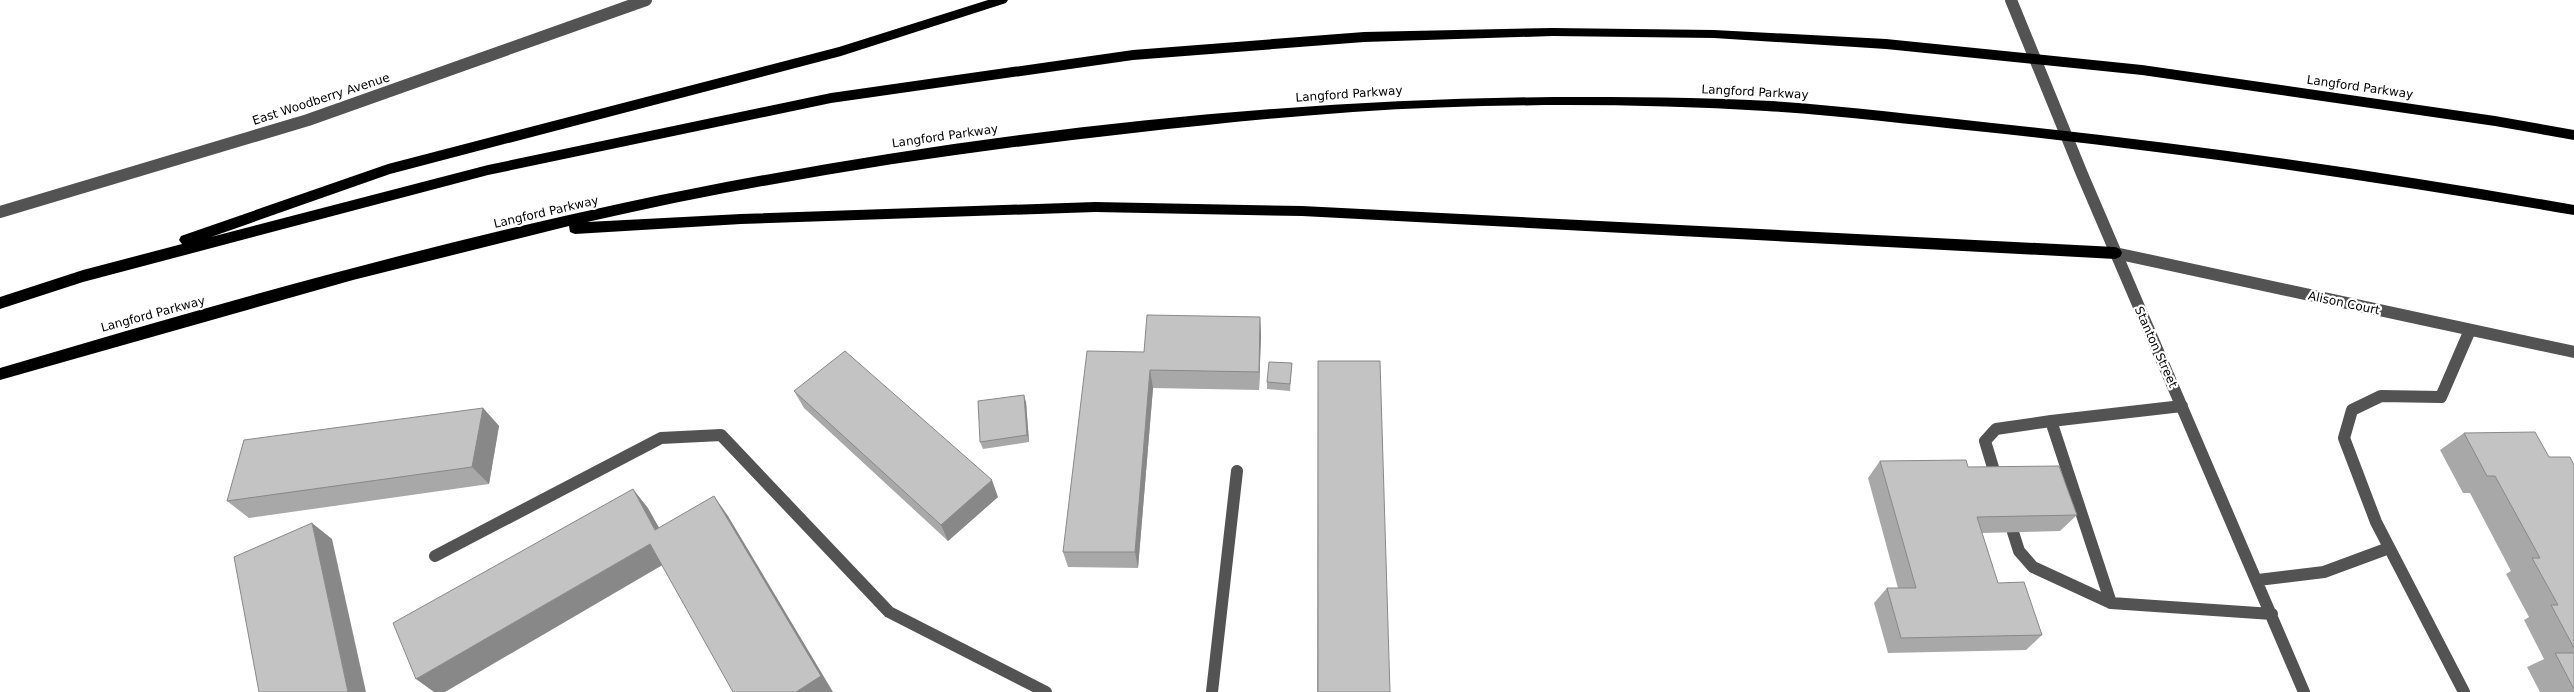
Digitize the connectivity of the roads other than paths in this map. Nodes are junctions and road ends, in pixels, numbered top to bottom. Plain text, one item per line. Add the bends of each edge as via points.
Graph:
1 (646, 0) edge
2 (966, 0) edge
3 (1002, 0) edge
4 (2011, 0) edge
5 (953, 16) junction
6 (2574, 135) edge
7 (2574, 210) edge
8 (0, 212) edge
9 (531, 230) junction
10 (2115, 253) junction
11 (83, 276) junction
12 (0, 303) edge
13 (2470, 330) junction
14 (2574, 352) edge
15 (0, 374) edge
16 (2182, 406) junction
17 (2051, 421) junction
18 (1237, 471) dead end
19 (1998, 484) edge
20 (2013, 532) edge
21 (2389, 548) junction
22 (435, 556) dead end
23 (2258, 580) junction
24 (2111, 603) junction
25 (2272, 614) junction
26 (1046, 692) edge
27 (1212, 692) edge
28 (2304, 692) edge
29 (2464, 692) edge

1 - 8 street, East Woodberry Avenue via 308,120
2 - 5 highway
3 - 5 highway
4 - 10 street, Stanton Street
5 - 11 highway via 841,51 388,169
6 - 11 highway, Langford Parkway via 2142,70 1886,44 1714,34 1552,32 1364,38 1133,55 831,98 488,170
7 - 9 highway, Langford Parkway via 2167,146 1771,106 1612,102 1420,104 1247,116 1068,135 922,154 711,190
9 - 10 highway via 741,219 1105,207 1302,211
9 - 15 highway, Langford Parkway via 139,333
10 - 13 street, Alison Court
10 - 16 street, Stanton Street
11 - 12 highway
13 - 14 street, Alison Court
13 - 21 street via 2441,398 2381,396 2352,410 2344,438
16 - 17 street
16 - 23 street, Stanton Street
17 - 19 street via 1996,429 1986,441
17 - 24 street
18 - 27 street
20 - 24 street via 2019,551 2033,568
21 - 23 street via 2324,572
21 - 29 street
22 - 26 street via 661,438 721,435 889,612
23 - 25 street, Stanton Street
24 - 25 street
25 - 28 street, Stanton Street

